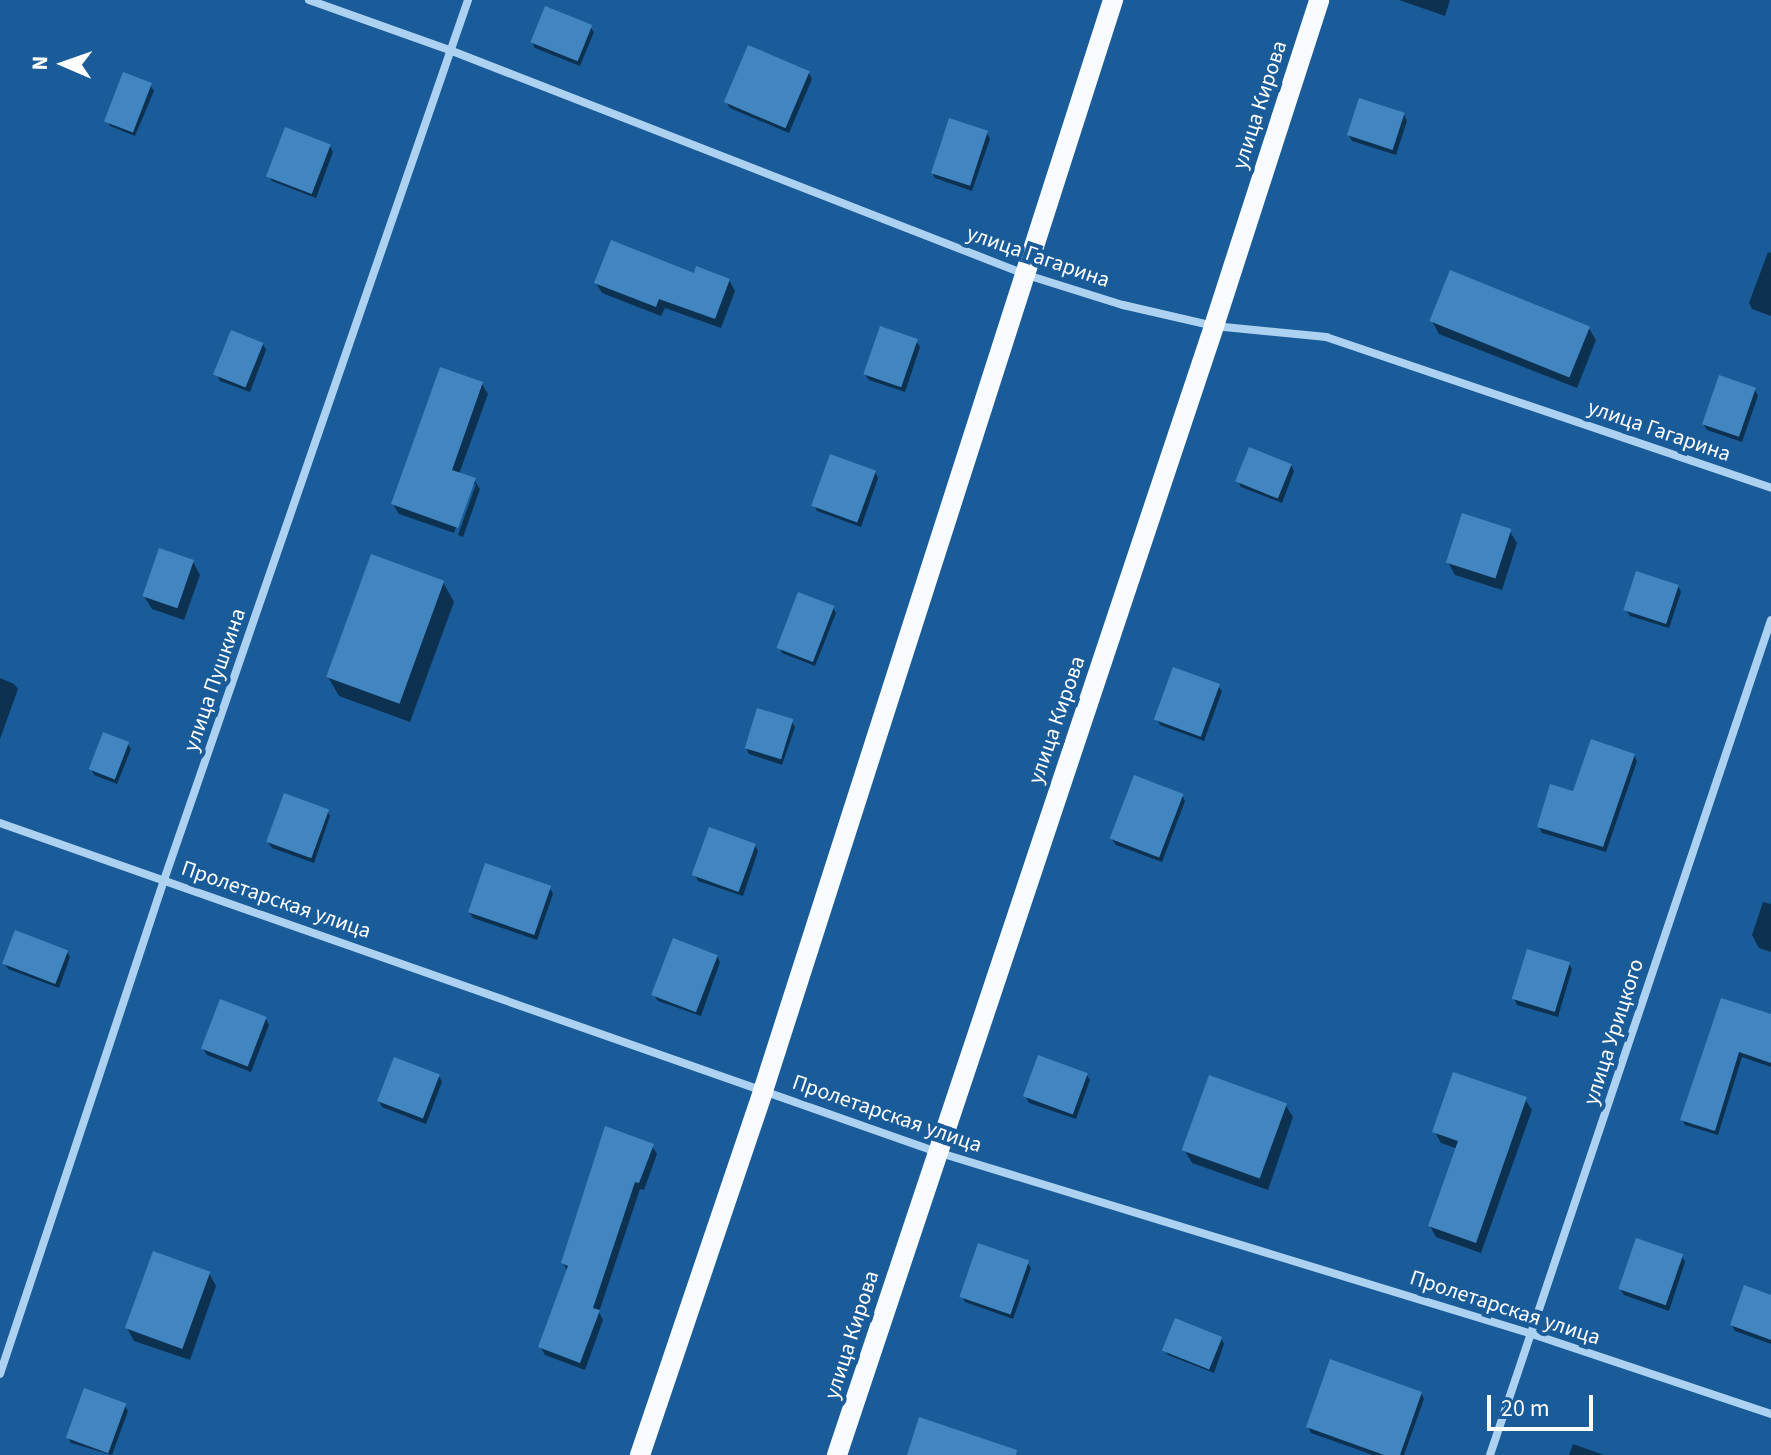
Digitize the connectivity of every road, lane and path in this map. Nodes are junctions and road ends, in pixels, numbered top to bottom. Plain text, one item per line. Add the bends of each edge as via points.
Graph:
1 (309, 0) edge
2 (468, 0) edge
3 (1113, 0) edge
4 (1319, 0) edge
5 (452, 51) junction
6 (1027, 275) junction
7 (1214, 326) junction
8 (1771, 488) edge
9 (1771, 620) edge
10 (0, 823) edge
11 (164, 880) junction
12 (763, 1091) junction
13 (937, 1152) junction
14 (1532, 1334) junction
15 (0, 1374) edge
16 (1771, 1414) edge
17 (640, 1455) edge
18 (837, 1455) edge
19 (1490, 1455) edge

1 - 5 street, улица Гагарина
2 - 5 street, улица Пушкина
3 - 6 main road
4 - 7 main road, улица Кирова
5 - 6 street, улица Гагарина
5 - 11 street, улица Пушкина
6 - 7 street, улица Гагарина
6 - 12 main road
7 - 8 street, улица Гагарина via 1326,337
7 - 13 main road, улица Кирова
9 - 14 street, улица Урицкого
10 - 11 street, Пролетарская улица
11 - 12 street, Пролетарская улица
11 - 15 street, улица Пушкина
12 - 13 street, Пролетарская улица
12 - 17 main road
13 - 14 street, Пролетарская улица
13 - 18 main road, улица Кирова
14 - 16 street, Пролетарская улица
14 - 19 street, улица Урицкого

